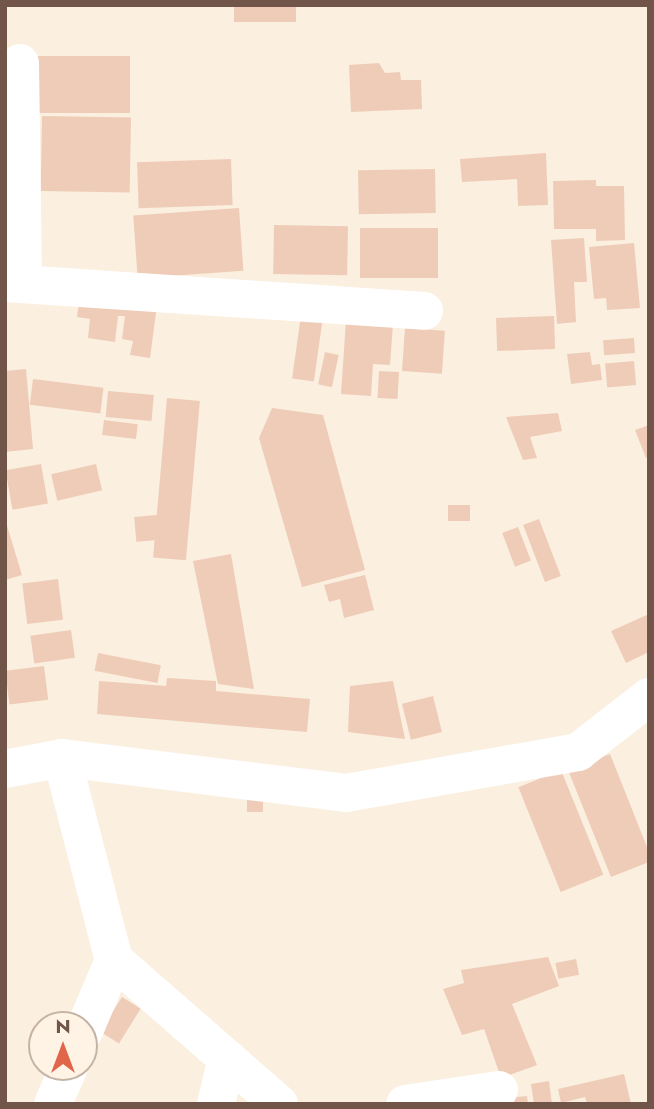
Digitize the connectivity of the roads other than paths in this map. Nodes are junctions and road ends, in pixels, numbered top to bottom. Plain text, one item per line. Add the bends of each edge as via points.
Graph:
1 (20, 63) dead end
2 (14, 283) edge
3 (424, 311) dead end
4 (649, 697) edge
5 (62, 758) junction
6 (5, 769) edge
7 (114, 960) junction
8 (92, 1011) edge
9 (228, 1058) junction
10 (63, 1081) edge
11 (499, 1090) dead end
12 (53, 1104) edge
13 (216, 1104) edge
14 (279, 1104) edge
15 (405, 1104) edge

1 - 2 street
2 - 3 street
4 - 5 street via 578,752 346,793
5 - 6 street
5 - 7 street
7 - 8 street
7 - 9 street
9 - 13 street
9 - 14 street
10 - 12 street
11 - 15 street

